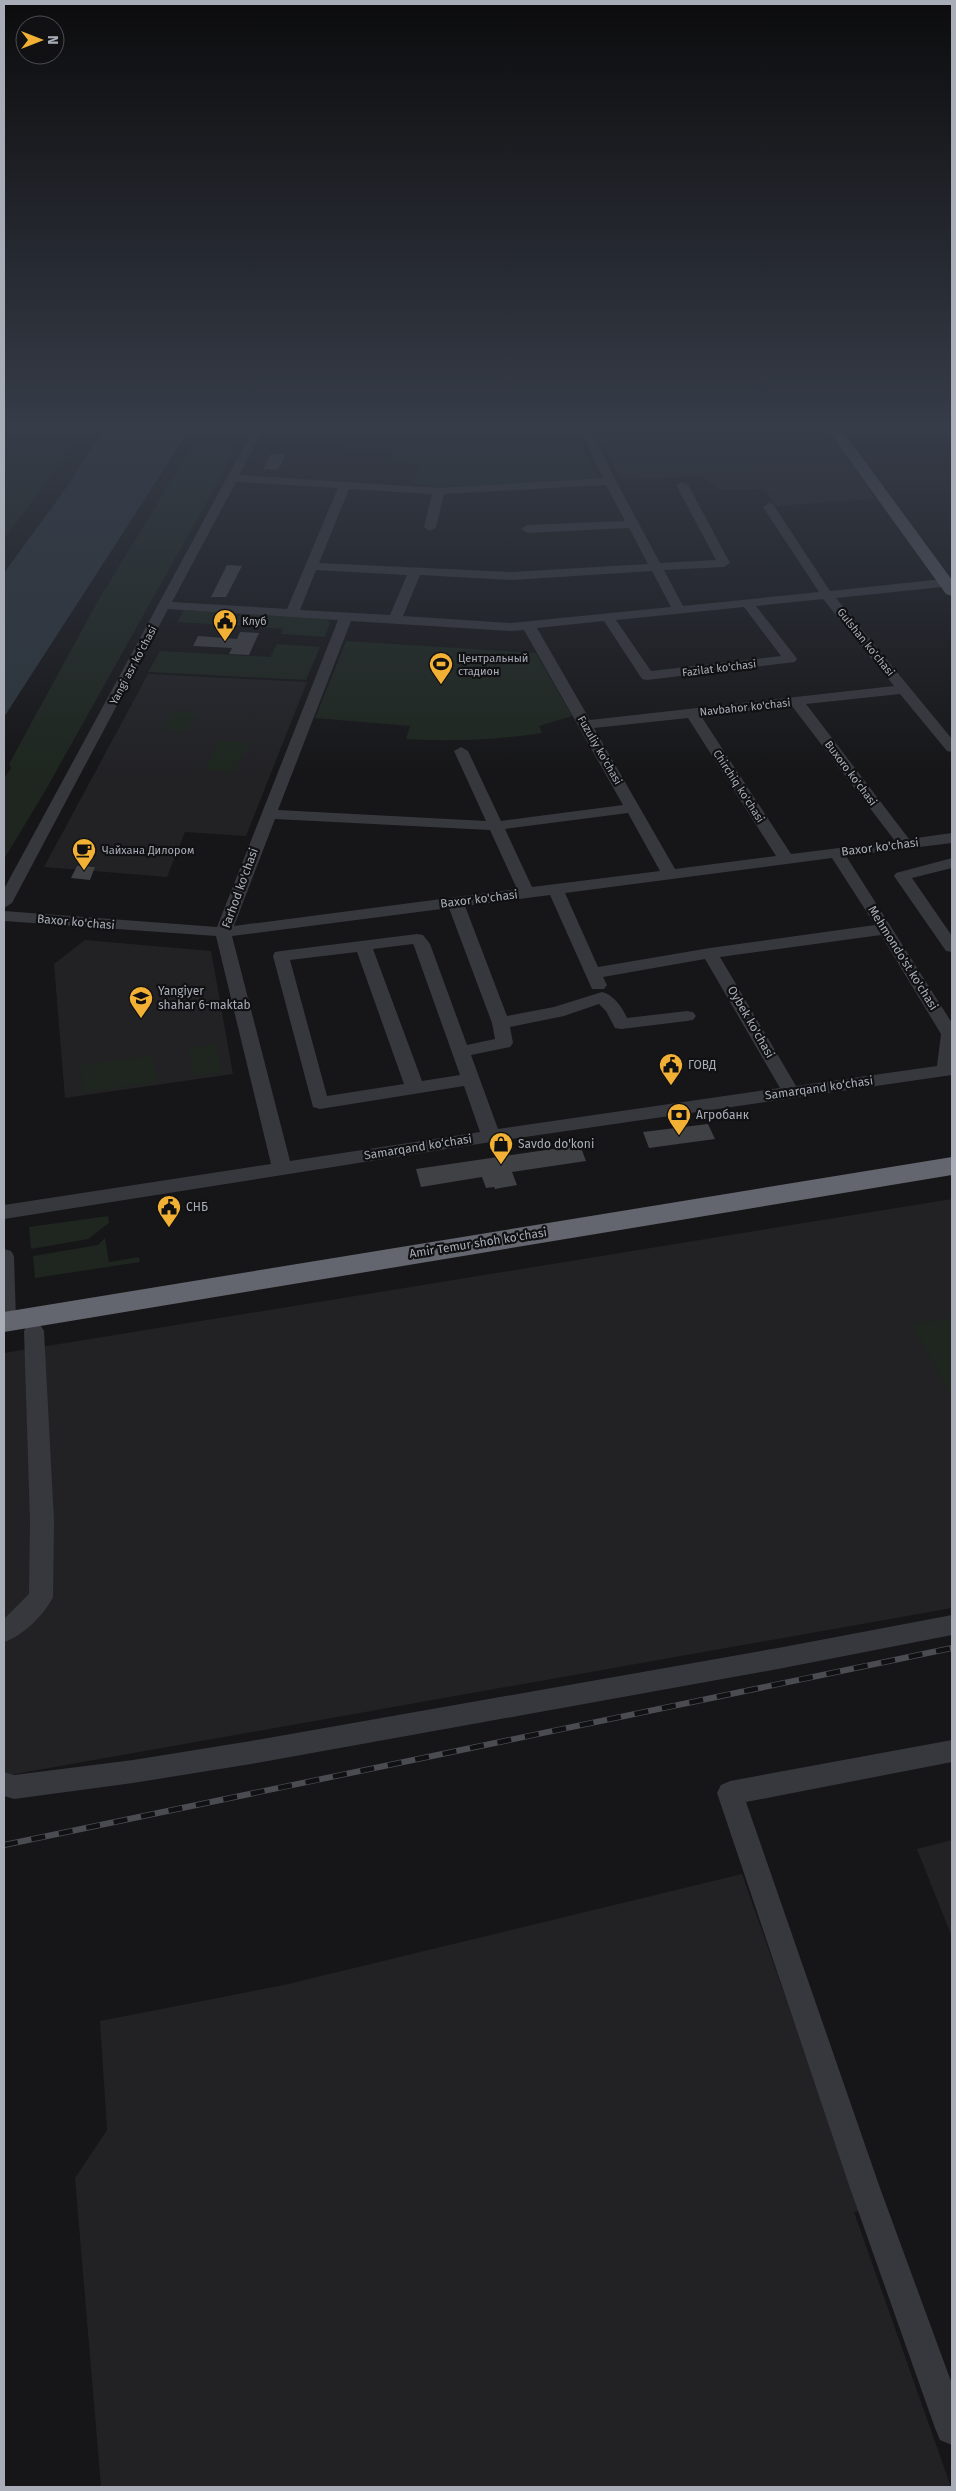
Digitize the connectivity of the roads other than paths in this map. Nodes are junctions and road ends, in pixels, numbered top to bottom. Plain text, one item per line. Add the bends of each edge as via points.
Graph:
1 (199, 542) edge
2 (322, 542) edge
3 (643, 542) edge
4 (713, 542) edge
5 (792, 542) edge
6 (920, 542) edge
7 (921, 542) edge
8 (312, 566) junction
9 (657, 568) junction
10 (415, 571) junction
11 (951, 584) edge
12 (827, 595) junction
13 (748, 604) junction
14 (166, 605) junction
15 (680, 611) junction
16 (292, 614) junction
17 (346, 618) junction
18 (608, 618) junction
19 (395, 620) junction
20 (529, 626) junction
21 (904, 689) junction
22 (796, 701) junction
23 (692, 713) junction
24 (585, 725) junction
25 (952, 748) edge
26 (461, 751) dead end
27 (634, 808) junction
28 (268, 814) junction
29 (496, 826) junction
30 (952, 838) edge
31 (927, 841) junction
32 (906, 844) junction
33 (836, 853) junction
34 (786, 859) junction
35 (950, 867) edge
36 (670, 874) junction
37 (555, 889) junction
38 (527, 893) junction
39 (455, 902) junction
40 (4, 903) edge
41 (4, 916) edge
42 (886, 929) junction
43 (223, 932) junction
44 (363, 944) junction
45 (952, 947) edge
46 (710, 953) junction
47 (594, 973) junction
48 (602, 997) junction
49 (687, 1016) dead end
50 (501, 1023) junction
51 (951, 1034) edge
52 (461, 1052) junction
53 (949, 1069) edge
54 (470, 1079) junction
55 (415, 1088) junction
56 (791, 1092) junction
57 (491, 1136) junction
58 (282, 1168) junction
59 (951, 1172) edge
60 (4, 1212) edge
61 (4, 1256) edge
62 (5, 1326) edge
63 (34, 1331) junction
64 (952, 1626) edge
65 (4, 1632) edge
66 (952, 1751) edge
67 (4, 1784) edge
68 (952, 2428) edge

1 - 14 street, Yangi asr ko'chasi
2 - 8 street
3 - 9 street
4 - 9 street via 724,563
5 - 12 street, Gulshan ko'chasi
6 - 11 main road
7 - 11 main road
8 - 10 street
8 - 16 street
9 - 10 street via 512,576
9 - 15 street
10 - 19 street
11 - 12 street
12 - 13 street
12 - 21 street, Gulshan ko'chasi
13 - 15 street
13 - 18 street, Fazilat ko'chasi via 790,659 647,676
14 - 16 street
14 - 40 street, Yangi asr ko'chasi
15 - 18 street
16 - 17 street
17 - 19 street
17 - 28 street, Farhod ko'chasi
18 - 20 street
19 - 20 street
20 - 24 street, Fuzuliy ko'chasi
21 - 22 street, Navbahor ko'chasi
21 - 25 street, Gulshan ko'chasi
22 - 23 street, Navbahor ko'chasi
22 - 32 street, Buxoro ko'chasi
23 - 24 street, Navbahor ko'chasi
23 - 34 street, Chirchiq ko'chasi
24 - 27 street, Fuzuliy ko'chasi
26 - 29 street
27 - 29 street
27 - 36 street, Fuzuliy ko'chasi
28 - 29 street
28 - 43 street, Farhod ko'chasi
29 - 38 street
30 - 31 street, Baxor ko'chasi
31 - 32 street, Baxor ko'chasi
31 - 35 street
32 - 33 street, Baxor ko'chasi
33 - 34 street, Baxor ko'chasi
33 - 42 street, Mehmondo'st ko'chasi
34 - 36 street, Baxor ko'chasi
35 - 45 street via 902,876
36 - 37 street, Baxor ko'chasi
37 - 38 street, Baxor ko'chasi
37 - 47 street
38 - 39 street, Baxor ko'chasi
39 - 43 street, Baxor ko'chasi
39 - 50 street
41 - 43 street, Baxor ko'chasi
42 - 46 street
42 - 51 street, Mehmondo'st ko'chasi
43 - 58 street, Farhod ko'chasi
44 - 52 street via 417,939 422,944
44 - 55 street
44 - 55 street via 281,956 320,1103
46 - 47 street
46 - 56 street, Oybek ko'chasi
47 - 48 street
48 - 49 street via 614,1009 620,1024
48 - 50 street via 558,1012
50 - 52 street via 504,1043
51 - 53 street, Mehmondo'st ko'chasi
52 - 54 street
53 - 56 street, Samarqand ko‘chasi
54 - 55 street
54 - 57 street
56 - 57 street, Samarqand ko‘chasi
57 - 58 street, Samarqand ko‘chasi
58 - 60 street, Samarqand ko‘chasi
59 - 62 highway, Amir Temur shoh ko'chasi
59 - 63 highway, Amir Temur shoh ko'chasi
61 - 62 street
62 - 63 highway, Amir Temur shoh ko'chasi
63 - 65 street via 42,1521 41,1597
64 - 67 street via 846,1648 118,1775 14,1786
66 - 68 street via 730,1793 865,2188

